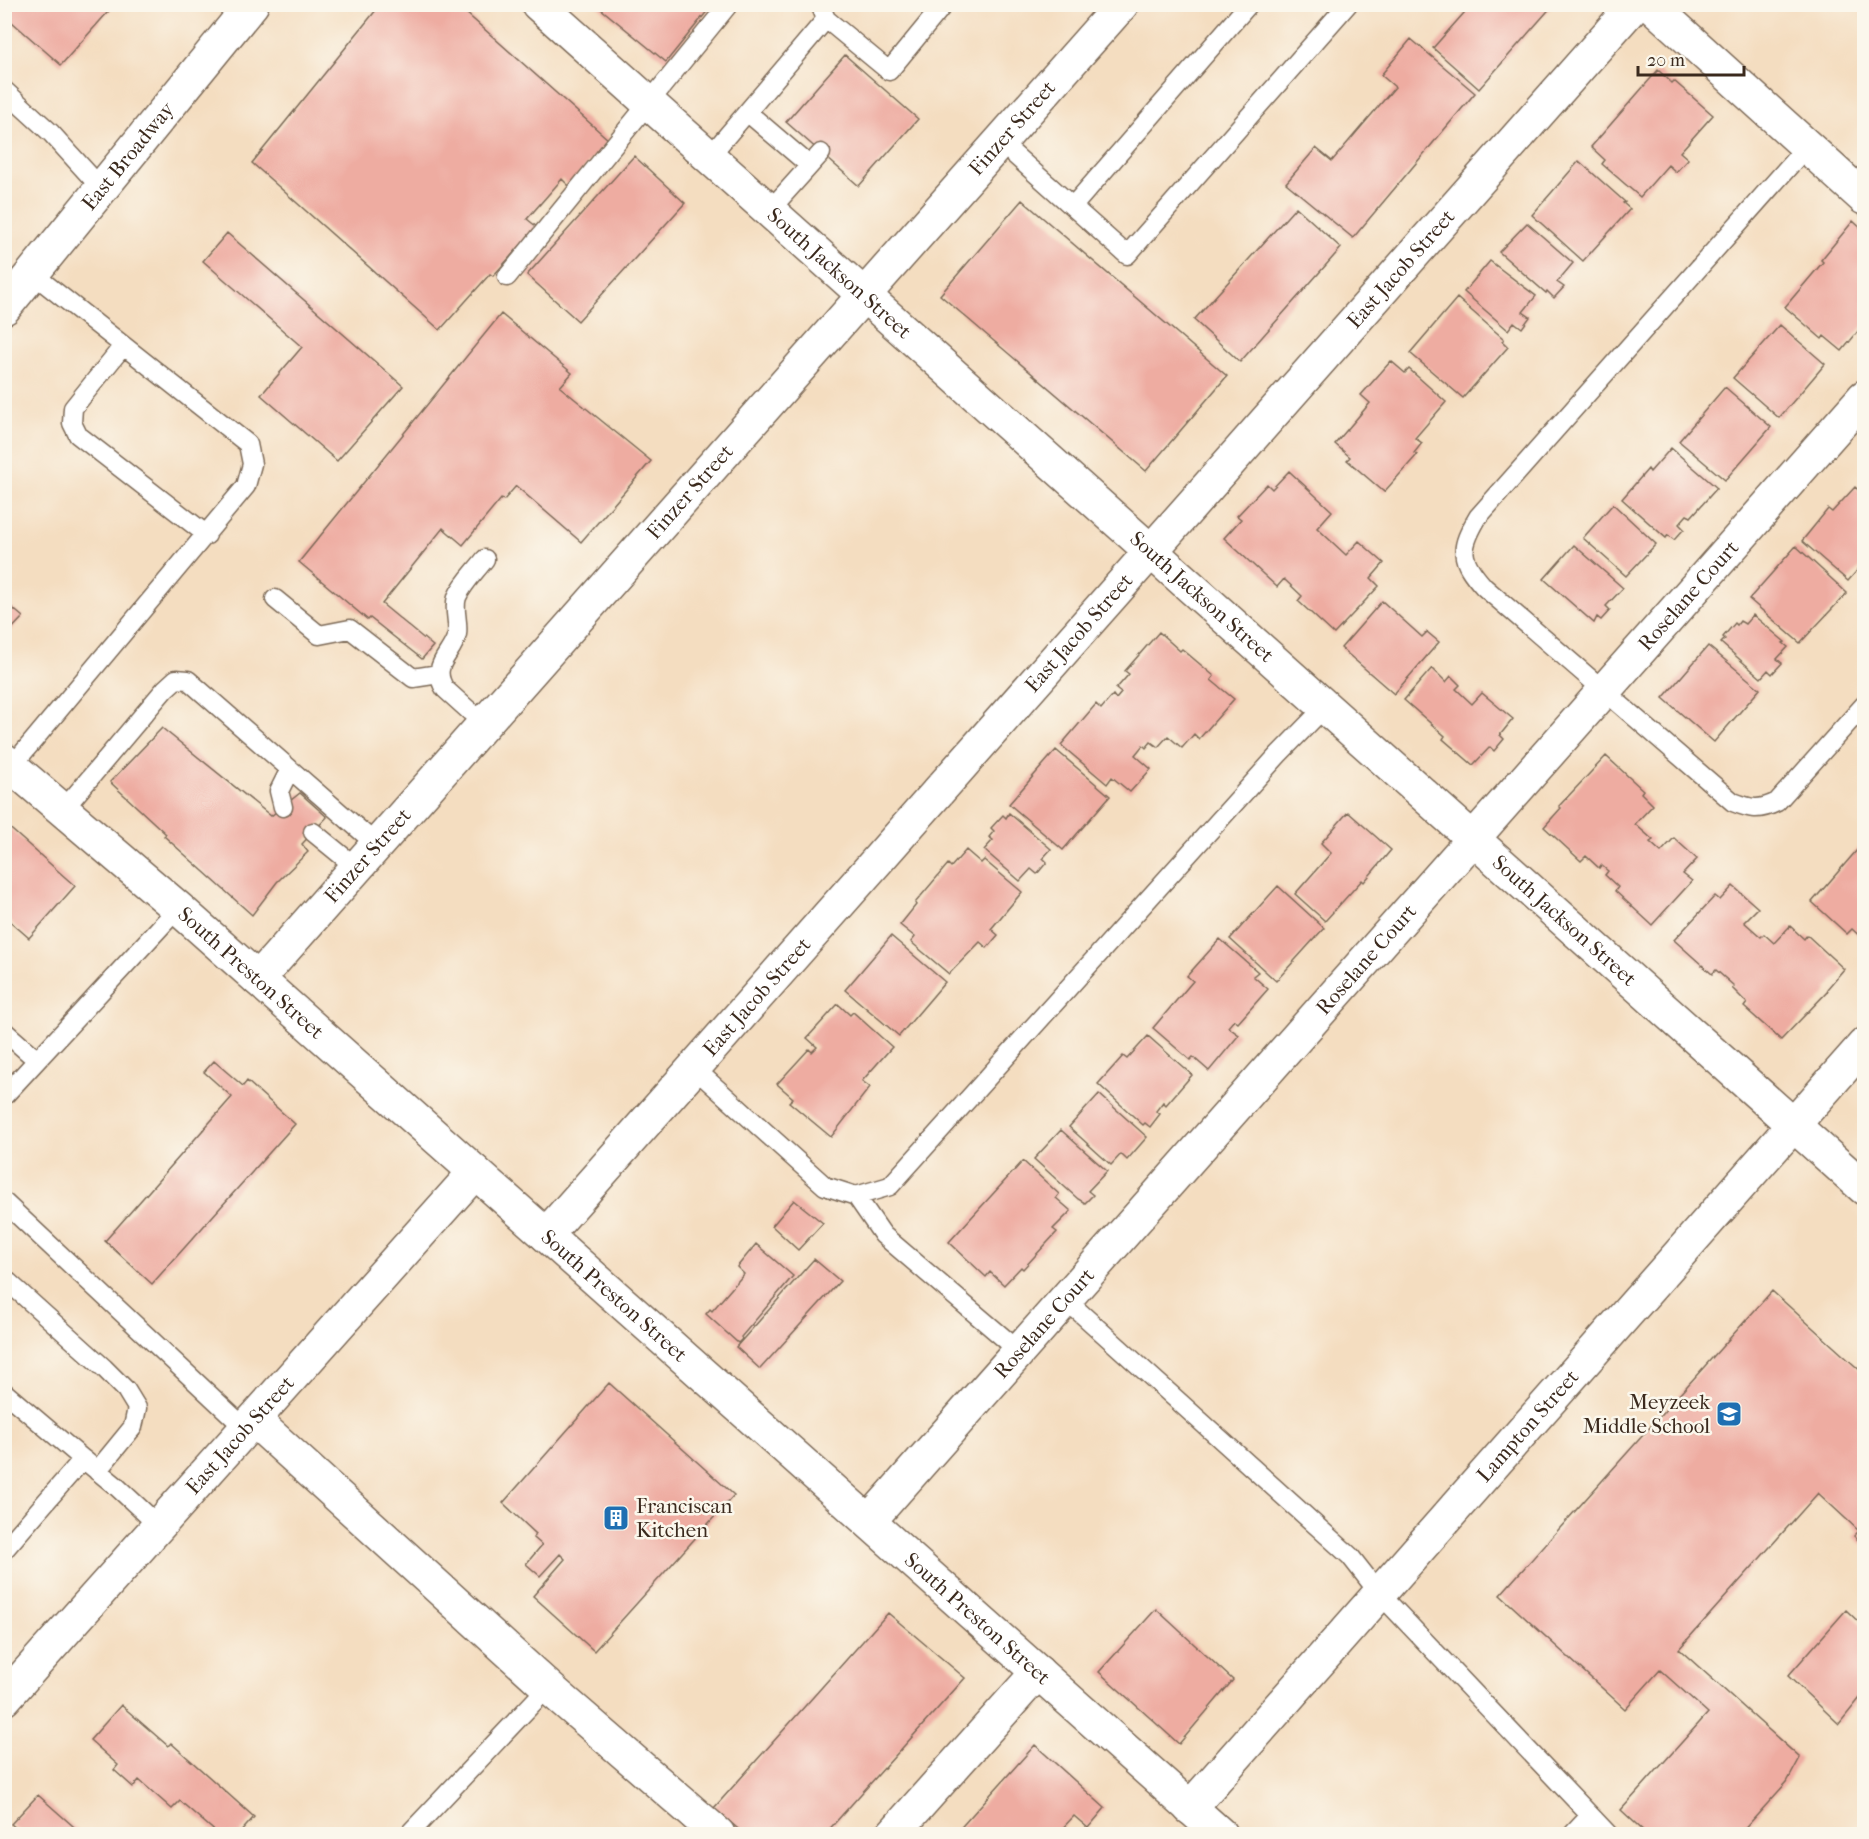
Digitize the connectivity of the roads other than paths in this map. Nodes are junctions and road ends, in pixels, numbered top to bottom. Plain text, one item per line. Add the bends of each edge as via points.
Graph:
1 (252, 4) edge
2 (538, 4) edge
3 (729, 4) edge
4 (944, 4) edge
5 (1122, 4) edge
6 (1249, 4) edge
7 (1348, 4) edge
8 (1635, 4) edge
9 (1650, 4) edge
10 (823, 12) edge
11 (4, 90) edge
12 (648, 102) junction
13 (747, 112) junction
14 (1000, 142) junction
15 (1807, 146) junction
16 (709, 157) junction
17 (101, 188) junction
18 (1864, 198) edge
19 (1073, 206) junction
20 (769, 211) junction
21 (33, 274) junction
22 (507, 277) dead end
23 (864, 295) junction
24 (4, 308) edge
25 (123, 346) junction
26 (1864, 397) edge
27 (207, 535) junction
28 (1152, 551) junction
29 (485, 559) dead end
30 (275, 598) dead end
31 (439, 674) junction
32 (1605, 690) junction
33 (1864, 705) edge
34 (1325, 707) junction
35 (484, 724) junction
36 (8, 763) edge
37 (290, 769) junction
38 (283, 807) dead end
39 (63, 810) junction
40 (313, 832) dead end
41 (1473, 839) junction
42 (367, 857) junction
43 (178, 908) junction
44 (258, 979) junction
45 (4, 1030) edge
46 (1864, 1045) edge
47 (37, 1060) junction
48 (694, 1068) junction
49 (4, 1096) edge
50 (1794, 1124) junction
51 (475, 1172) junction
52 (1864, 1188) edge
53 (856, 1196) junction
54 (4, 1202) edge
55 (546, 1235) junction
56 (4, 1278) edge
57 (1065, 1299) junction
58 (1019, 1351) junction
59 (4, 1392) edge
60 (250, 1425) junction
61 (90, 1465) junction
62 (869, 1521) junction
63 (159, 1526) junction
64 (4, 1550) edge
65 (1379, 1593) junction
66 (1038, 1672) junction
67 (548, 1687) junction
68 (4, 1699) edge
69 (1190, 1808) junction
70 (1589, 1817) junction
71 (409, 1834) edge
72 (718, 1834) edge
73 (893, 1834) edge
74 (1220, 1834) edge
75 (1573, 1834) edge
76 (1608, 1834) edge

1 - 17 street, East Broadway
2 - 12 street, South Jackson Street
3 - 12 lane
4 - 10 lane via 884,78
5 - 14 street, Finzer Street
6 - 19 lane
7 - 19 lane via 1127,255
8 - 28 street, East Jacob Street
9 - 15 street
10 - 13 lane
11 - 17 lane via 51,133
12 - 16 street, South Jackson Street
12 - 22 lane
13 - 16 lane
13 - 20 lane via 815,159
14 - 19 lane
14 - 23 street, Finzer Street
15 - 18 street
15 - 32 lane via 1479,517 1467,536 1464,553 1468,570
16 - 20 street, South Jackson Street
17 - 21 street, East Broadway
20 - 23 street, South Jackson Street
21 - 24 street, East Broadway
21 - 25 lane
23 - 28 street, South Jackson Street
23 - 35 street, Finzer Street
25 - 27 lane via 248,444 252,464 246,486
25 - 27 lane via 74,408 72,423 78,435
26 - 32 street, Roselane Court
27 - 36 lane
28 - 34 street, South Jackson Street
28 - 48 street, East Jacob Street
29 - 31 lane via 457,597 457,636
30 - 31 lane via 319,635 350,629 413,678
31 - 35 lane via 445,689
32 - 33 lane via 1733,802 1764,809 1777,802
32 - 41 street, Roselane Court
34 - 41 street, South Jackson Street
34 - 53 lane via 890,1186
35 - 42 street, Finzer Street
36 - 39 street, South Preston Street
37 - 38 lane via 279,791
37 - 39 lane via 188,680 176,679
37 - 42 lane
39 - 43 street, South Preston Street
40 - 42 lane
41 - 50 street, South Jackson Street
41 - 57 street, Roselane Court
42 - 44 street, Finzer Street
43 - 44 street, South Preston Street
43 - 47 lane
44 - 51 street, South Preston Street
45 - 47 lane
46 - 50 street, Lampton Street
47 - 49 lane
48 - 53 lane via 825,1186
48 - 55 street, East Jacob Street
50 - 52 street, South Jackson Street
50 - 65 street, Lampton Street
51 - 55 street, South Preston Street
51 - 60 street, East Jacob Street
53 - 58 lane via 883,1235
54 - 60 lane
55 - 62 street, South Preston Street
56 - 61 lane via 104,1368 137,1408 133,1427
57 - 58 street, Roselane Court
57 - 65 lane via 1350,1556
58 - 62 street, Roselane Court
59 - 61 lane
60 - 63 street, East Jacob Street
60 - 67 street
61 - 63 lane
61 - 64 lane
62 - 66 street, South Preston Street
63 - 68 street, East Jacob Street
65 - 69 street, Lampton Street
65 - 70 lane
66 - 69 street, South Preston Street
66 - 73 street
67 - 71 lane
67 - 72 street
69 - 74 street, South Preston Street
70 - 75 lane
70 - 76 lane

